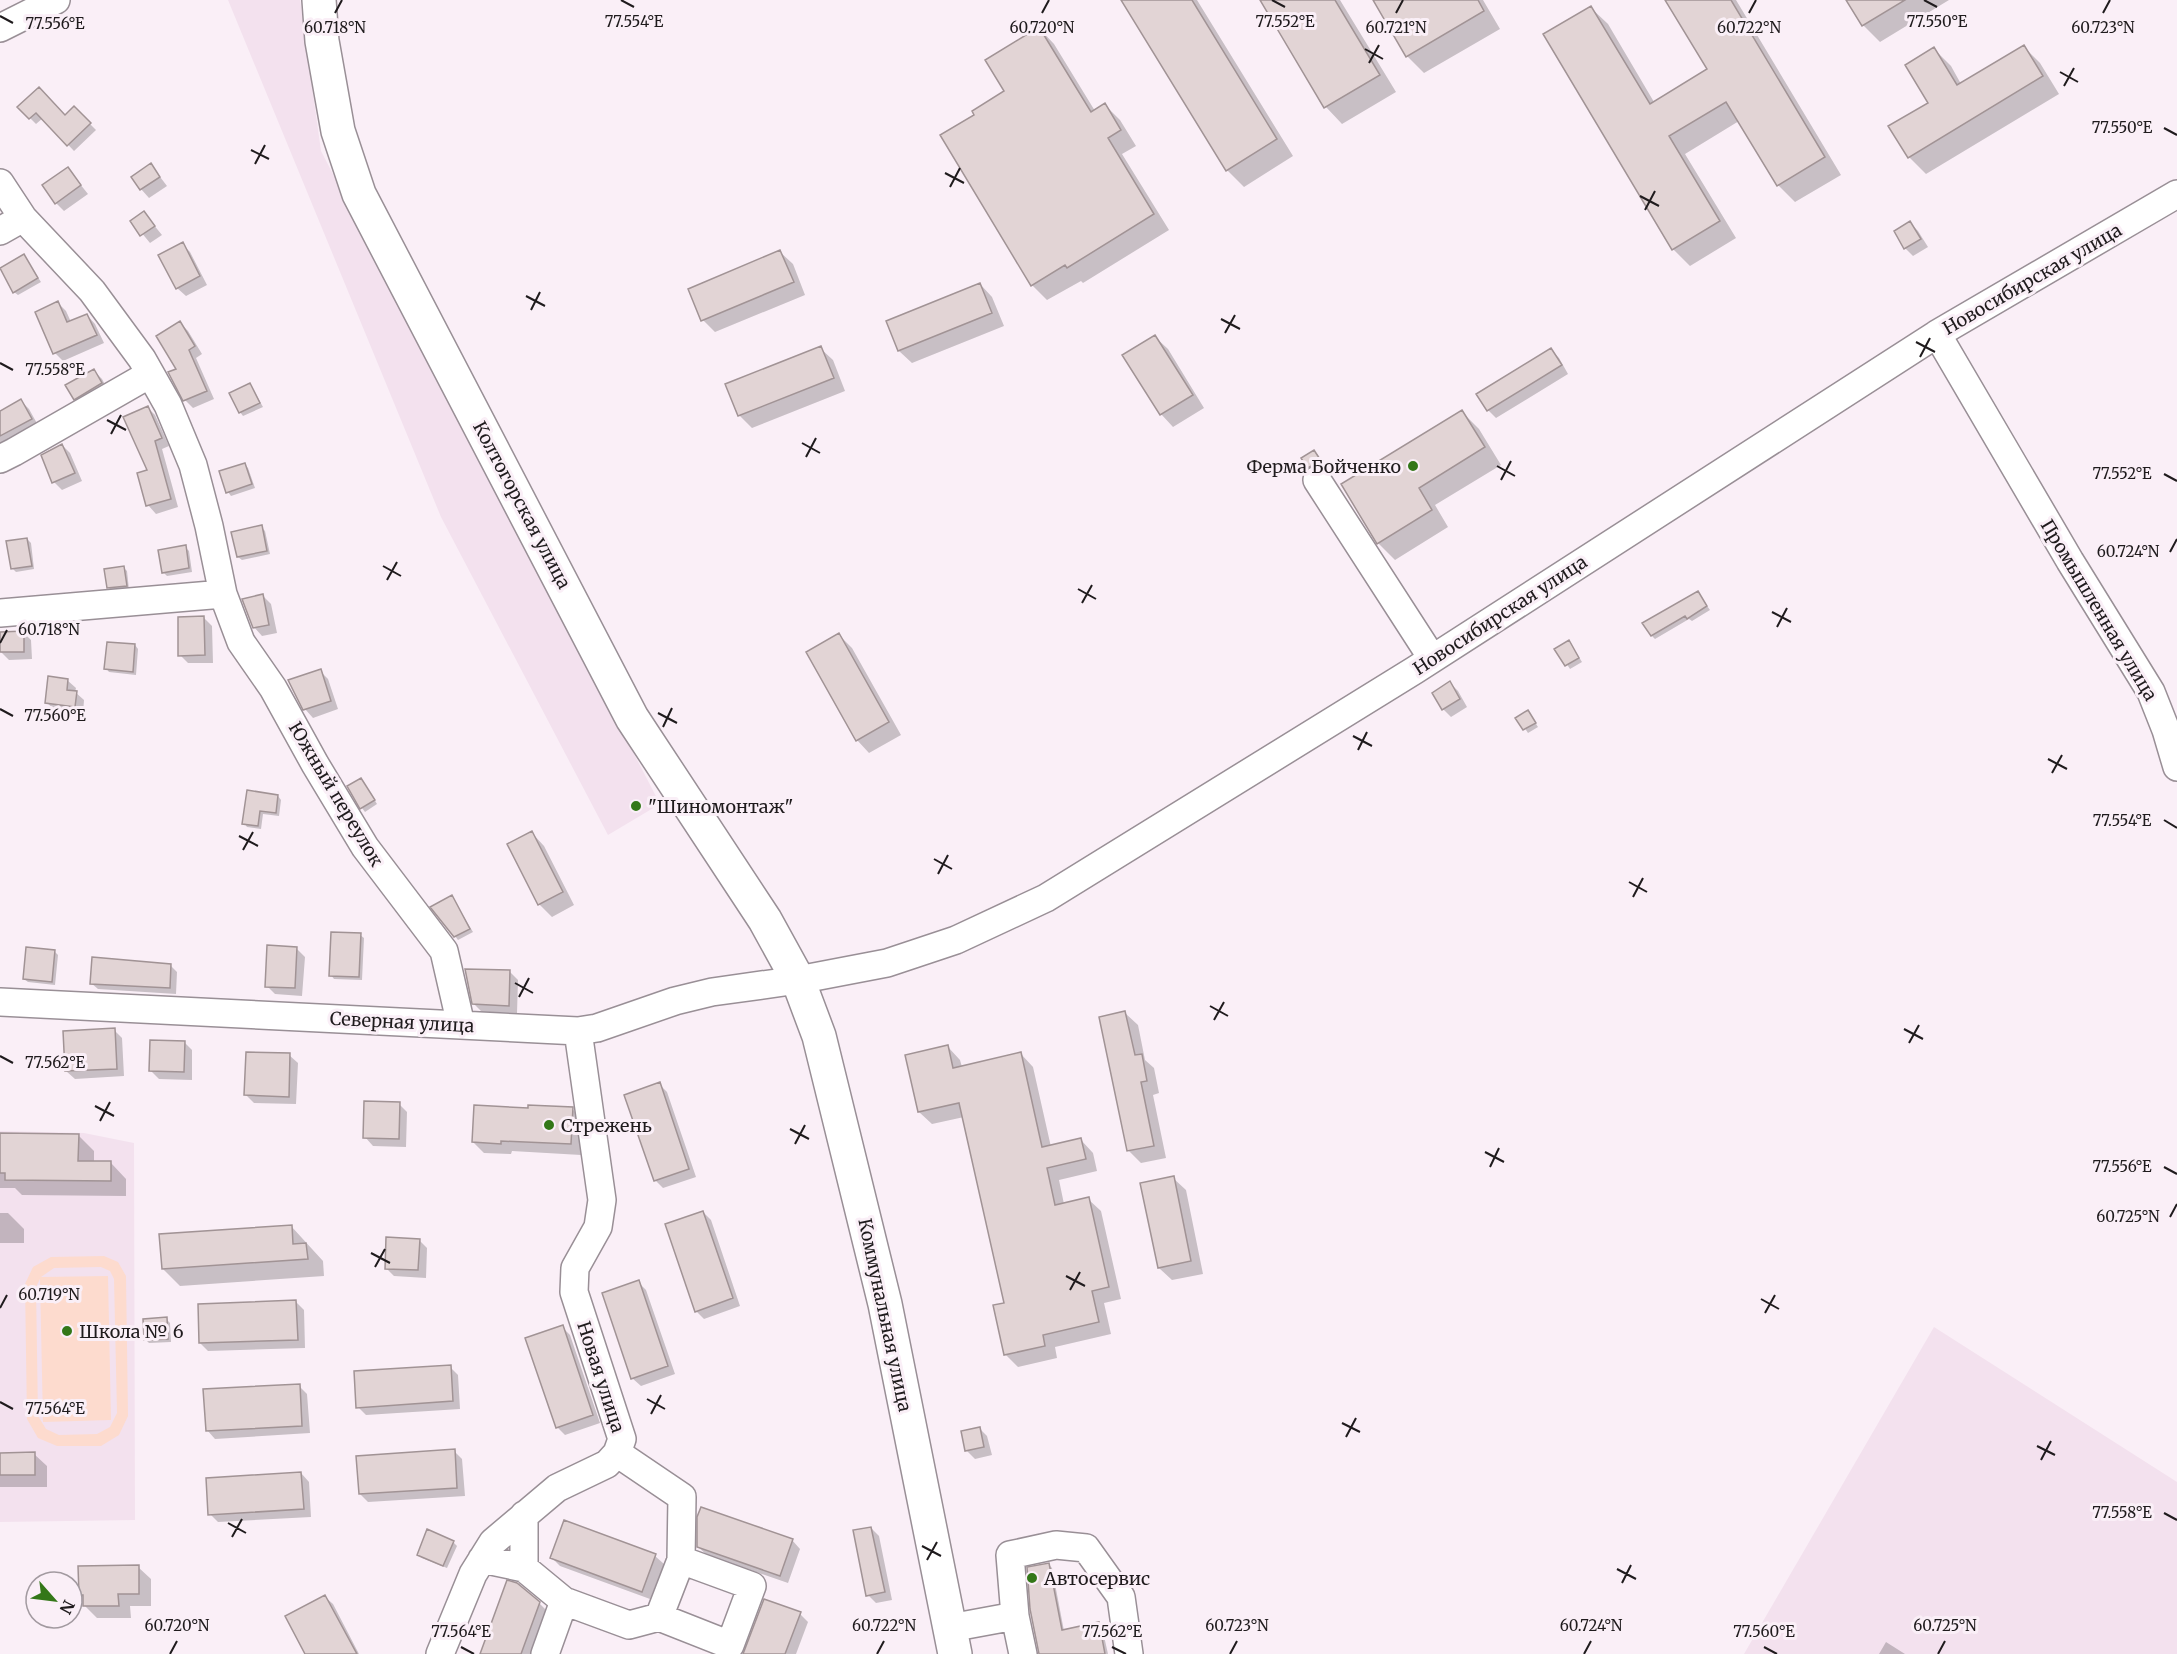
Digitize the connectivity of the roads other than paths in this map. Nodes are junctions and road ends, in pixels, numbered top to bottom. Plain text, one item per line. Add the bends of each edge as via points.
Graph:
1 (56, 0) edge
2 (319, 0) edge
3 (0, 28) edge
4 (0, 183) edge
5 (2177, 194) edge
6 (23, 218) junction
7 (0, 231) edge
8 (1937, 334) junction
9 (150, 374) junction
10 (0, 459) edge
11 (1317, 480) dead end
12 (223, 594) junction
13 (0, 613) edge
14 (1432, 658) junction
15 (2177, 767) edge
16 (798, 980) junction
17 (0, 1002) edge
18 (460, 1025) junction
19 (578, 1031) junction
20 (617, 1453) junction
21 (524, 1515) junction
22 (482, 1559) junction
23 (681, 1560) junction
24 (524, 1568) junction
25 (564, 1601) junction
26 (1015, 1616) junction
27 (658, 1617) junction
28 (953, 1641) edge
29 (703, 1644) edge
30 (440, 1654) edge
31 (545, 1654) edge
32 (1023, 1654) edge
33 (1129, 1654) edge

1 - 3 street
2 - 16 main road, Колтогорская улица via 338,131 359,194 632,718 765,920
4 - 6 street, Южный переулок
5 - 8 street, Новосибирская улица
6 - 7 street
6 - 9 street, Южный переулок via 92,291
8 - 14 street, Новосибирская улица
8 - 15 street, Промышленная улица via 2151,693
9 - 10 street
9 - 12 street, Южный переулок via 168,405 192,465
11 - 14 street
12 - 13 street
12 - 18 street, Южный переулок via 242,642 365,847 444,951
14 - 16 street, Новосибирская улица via 1046,898 956,940 887,963
16 - 19 street, Северная улица via 712,992
16 - 28 main road, Коммунальная улица via 819,1036 885,1304
17 - 18 street, Северная улица
18 - 19 street, Северная улица
19 - 20 street, Новая улица via 602,1200 598,1227 575,1268 574,1292 622,1439
20 - 21 street, Новая улица via 607,1464 557,1488
20 - 23 street via 682,1497
21 - 22 street, Новая улица via 493,1542
21 - 24 street
22 - 24 street
22 - 30 street, Новая улица
23 - 27 street
23 - 29 street via 752,1586 730,1645
24 - 25 street
25 - 27 street via 629,1625
25 - 31 street
26 - 28 street
26 - 32 street
26 - 33 street via 1010,1555 1056,1545 1086,1548 1122,1597
27 - 29 street

